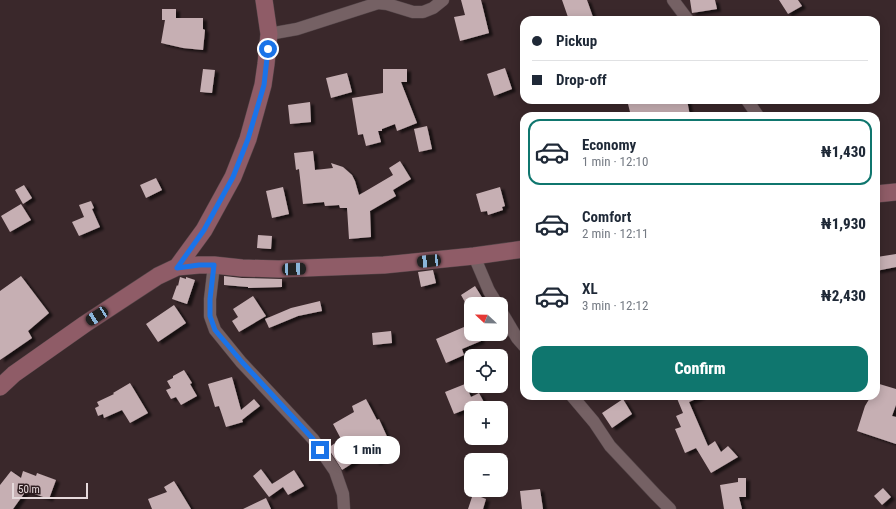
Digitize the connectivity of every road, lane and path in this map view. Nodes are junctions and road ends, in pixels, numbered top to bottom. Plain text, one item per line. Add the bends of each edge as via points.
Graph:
1 (264, 0) edge
2 (443, 0) edge
3 (673, 0) edge
4 (685, 16) edge
5 (269, 34) junction
6 (896, 192) edge
7 (880, 194) edge
8 (520, 250) edge
9 (474, 256) junction
10 (214, 265) junction
11 (177, 268) junction
12 (493, 297) edge
13 (508, 323) edge
14 (520, 341) edge
15 (0, 387) edge
16 (575, 400) edge
17 (344, 509) edge
18 (670, 509) edge

1 - 5 street
2 - 5 street via 423,12 412,12 378,3 297,29
3 - 4 street
5 - 11 street via 264,85 248,139 233,177 204,230
6 - 7 street
8 - 9 street
9 - 10 street via 384,266 287,269
9 - 12 street
10 - 11 street
10 - 17 street via 210,316 215,330 313,439 335,471 343,494
11 - 15 street via 158,276 85,324 14,374
13 - 14 street
16 - 18 street via 610,446

